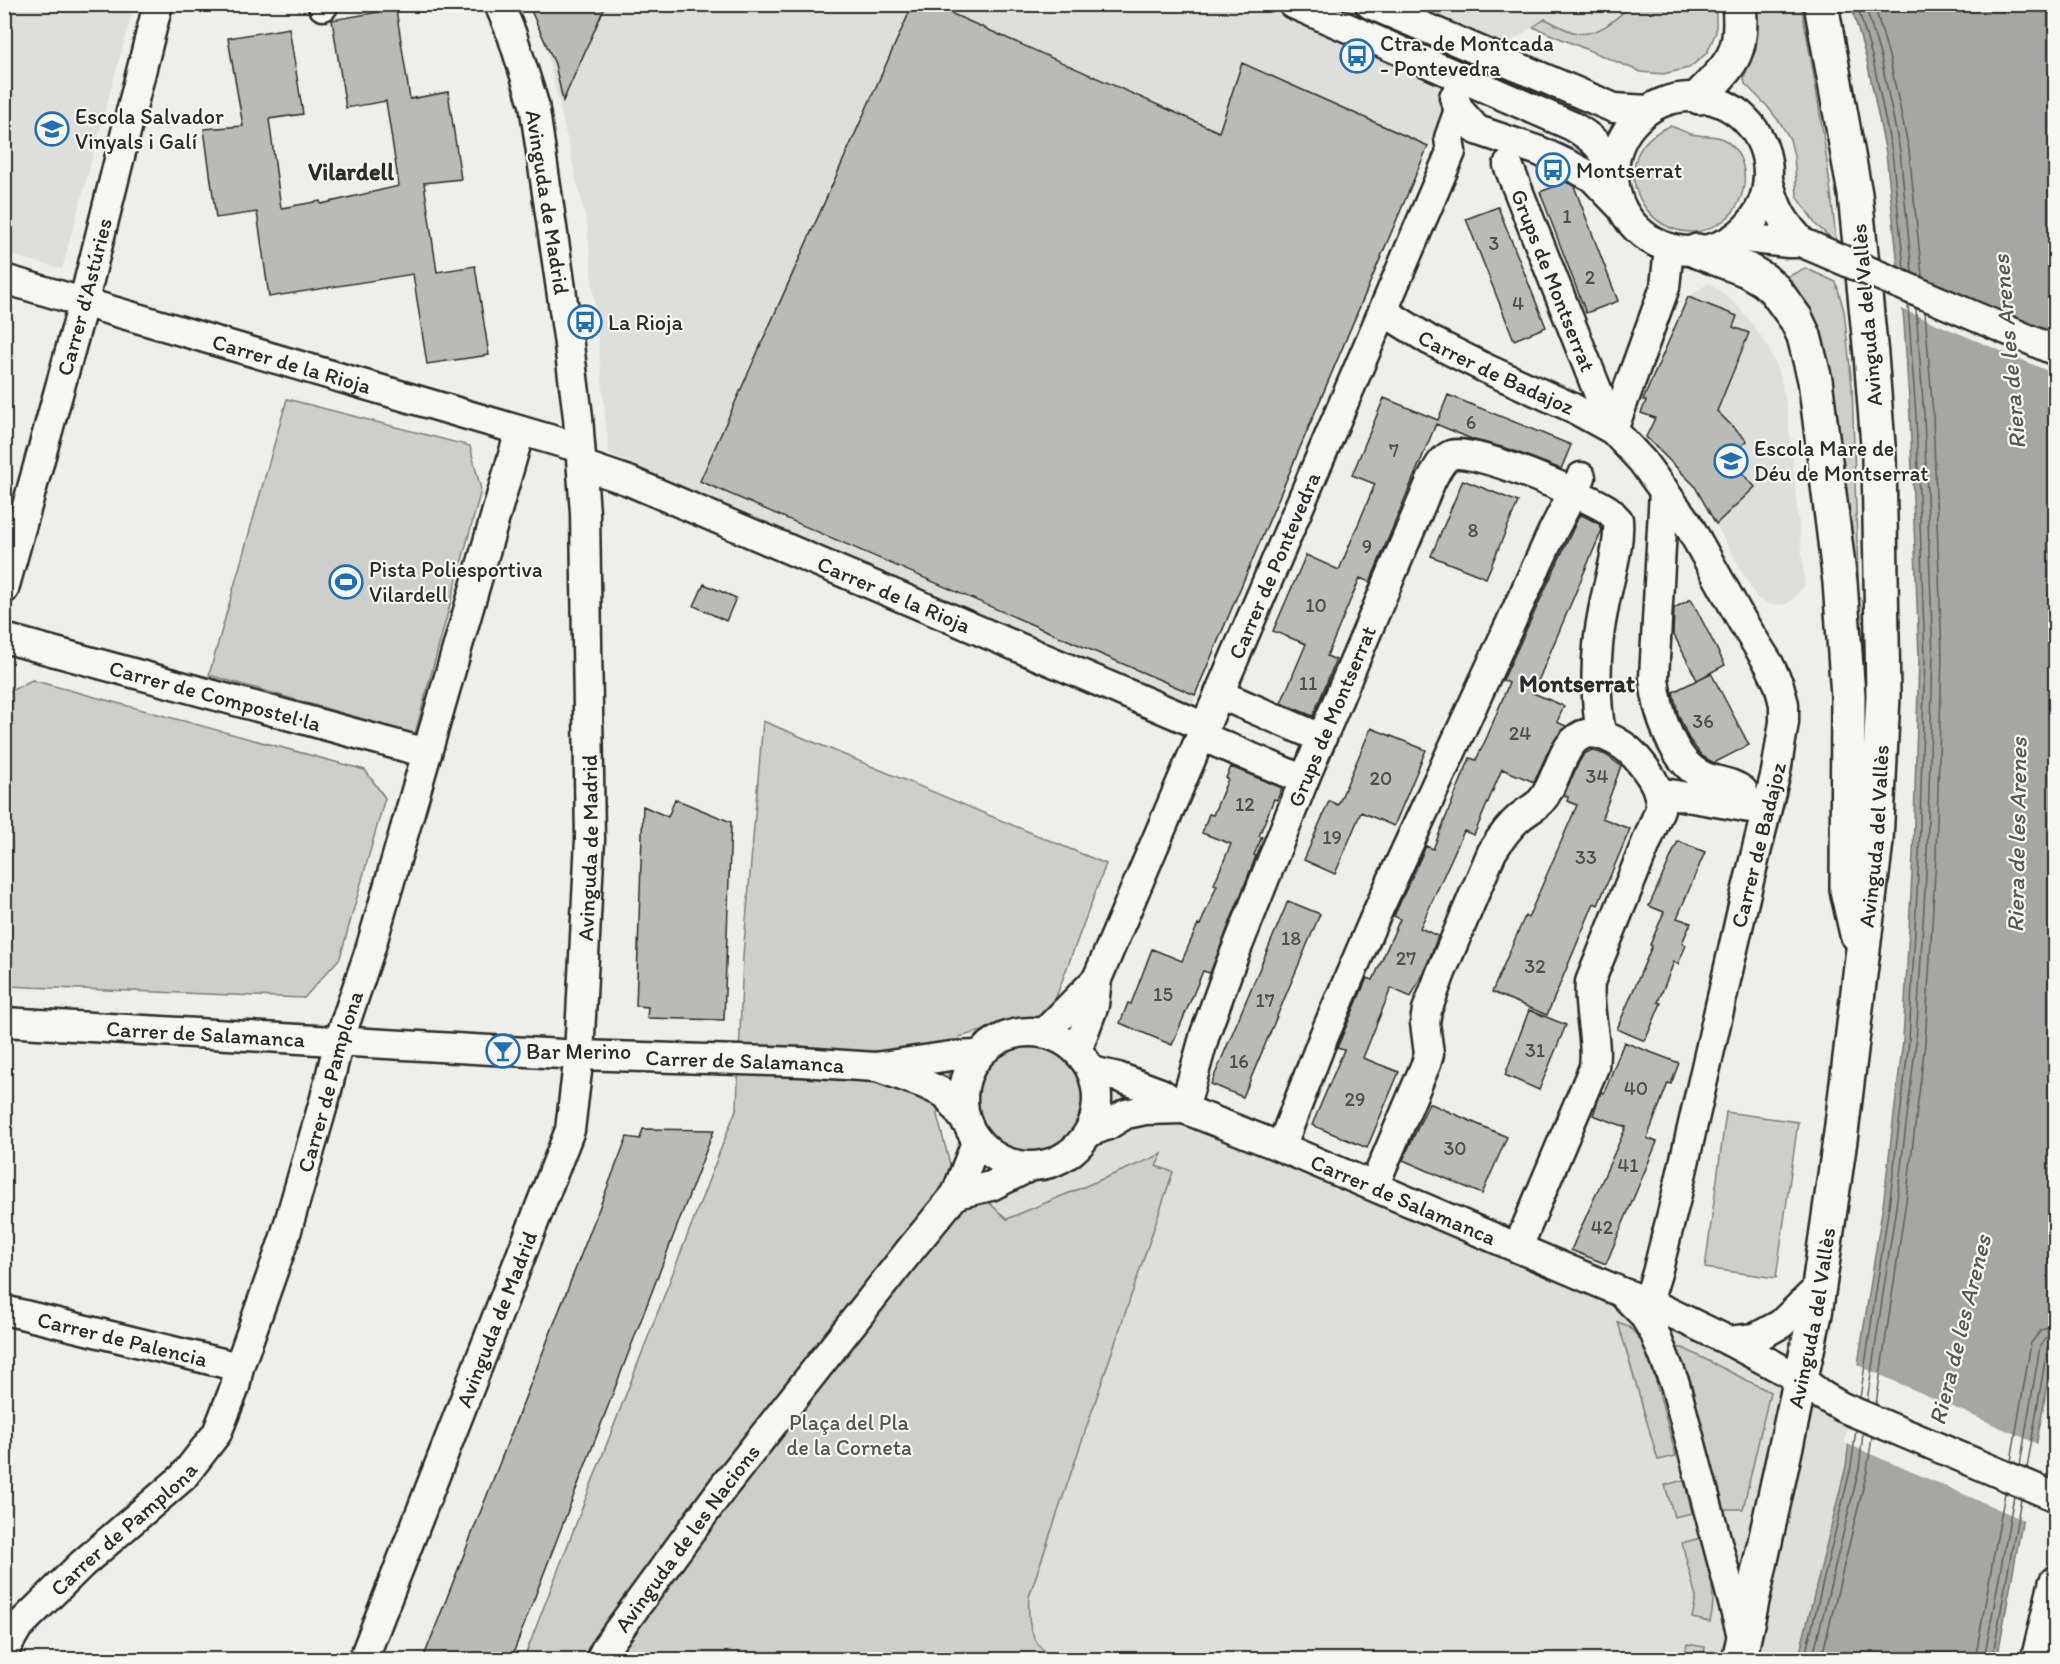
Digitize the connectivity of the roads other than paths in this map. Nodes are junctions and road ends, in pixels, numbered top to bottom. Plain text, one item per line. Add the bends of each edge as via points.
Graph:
1 (158, 4) edge
2 (499, 4) edge
3 (1293, 4) edge
4 (1370, 4) edge
5 (1739, 4) edge
6 (1821, 4) edge
7 (1426, 63) junction
8 (1699, 97) junction
9 (1648, 110) junction
10 (1549, 116) junction
11 (1468, 120) junction
12 (1508, 165) dead end
13 (1613, 166) junction
14 (1768, 180) junction
15 (1619, 204) junction
16 (1736, 237) junction
17 (1803, 243) junction
18 (1683, 250) junction
19 (4, 279) edge
20 (84, 303) junction
21 (1383, 311) junction
22 (2055, 351) edge
23 (1613, 430) junction
24 (520, 431) junction
25 (581, 456) junction
26 (1577, 484) junction
27 (1664, 490) junction
28 (4, 589) edge
29 (4, 638) edge
30 (1219, 694) junction
31 (1203, 731) junction
32 (1601, 734) junction
33 (1322, 738) junction
34 (427, 753) junction
35 (1304, 780) junction
36 (1658, 792) junction
37 (1756, 809) junction
38 (1862, 957) junction
39 (1097, 979) junction
40 (4, 1022) edge
41 (1044, 1033) junction
42 (339, 1041) junction
43 (579, 1055) junction
44 (979, 1055) junction
45 (1084, 1061) junction
46 (875, 1066) junction
47 (1184, 1109) junction
48 (1089, 1132) junction
49 (972, 1133) junction
50 (1281, 1147) junction
51 (1029, 1167) junction
52 (1374, 1186) junction
53 (956, 1194) junction
54 (1518, 1247) junction
55 (1819, 1287) junction
56 (1621, 1292) junction
57 (1648, 1302) junction
58 (4, 1310) edge
59 (1729, 1341) junction
60 (239, 1367) junction
61 (1800, 1379) junction
62 (2053, 1496) edge
63 (2055, 1583) edge
64 (1741, 1650) edge
65 (4, 1652) edge
66 (4, 1659) edge
67 (9, 1659) edge
68 (363, 1659) edge
69 (600, 1659) edge
70 (2038, 1659) edge

1 - 20 street, Carrer d'Astúries
2 - 25 street, Avinguda de Madrid via 534,104
3 - 7 street
4 - 9 street via 1614,108
5 - 8 main road via 1739,45 1732,60
6 - 38 main road, Avinguda del Vallès via 1855,194 1879,458 1883,696 1876,841
7 - 10 street
7 - 11 street via 1442,78
8 - 9 street via 1681,97
8 - 14 street via 1736,111 1750,125 1761,141
9 - 13 street via 1624,134
10 - 11 street, Carrer de Pontevedra via 1515,113 1484,123
10 - 13 street via 1591,137
11 - 15 street via 1490,136 1539,152 1592,177
11 - 21 street, Carrer de Pontevedra via 1462,145 1451,152
12 - 23 street, Grups de Montserrat
13 - 15 street
14 - 16 street via 1758,212
14 - 17 street via 1776,208
15 - 18 street via 1639,232 1653,242
16 - 17 street
16 - 18 street via 1718,246
17 - 22 street, bridge
18 - 23 street via 1665,287
18 - 38 main road via 1747,270 1776,290 1804,336 1815,380 1837,551 1848,696 1847,890
19 - 20 street, Carrer de la Rioja
20 - 24 street, Carrer de la Rioja
20 - 28 street, Carrer d'Astúries
21 - 23 street, Carrer de Badajoz via 1429,340
21 - 30 street, Carrer de Pontevedra
23 - 27 street, Carrer de Badajoz
24 - 25 street, Carrer de la Rioja
24 - 34 street, Carrer de Pamplona
25 - 31 street, Carrer de la Rioja via 629,481
25 - 43 street, Avinguda de Madrid via 590,839
26 - 32 street, Grups de Montserrat via 1617,520 1617,540 1598,641 1597,706
26 - 33 street, Grups de Montserrat via 1466,453 1451,454 1441,463
26 - 50 street via 1376,915
27 - 37 street, Carrer de Badajoz via 1688,524 1779,685 1784,704 1784,737
27 - 37 street via 1654,668 1658,709 1685,762 1703,776 1736,786
29 - 34 street, Carrer de Compostel·la
30 - 31 street, Carrer de Pontevedra
30 - 33 street
31 - 35 street, Carrer de la Rioja
31 - 39 street, Carrer de Pontevedra
32 - 36 street via 1628,748
32 - 52 street via 1582,735 1572,742 1543,799 1510,826 1492,852 1427,1010 1426,1064
33 - 35 street, Grups de Montserrat
34 - 42 street, Carrer de Pamplona via 370,950
35 - 47 street, Grups de Montserrat via 1229,968
36 - 37 street
36 - 54 street via 1660,808 1590,982 1594,1067
37 - 57 street, Carrer de Badajoz via 1745,897
38 - 55 main road, Avinguda del Vallès
39 - 41 street, Carrer de Pontevedra
39 - 45 street, Carrer de Pontevedra
40 - 42 street, Carrer de Salamanca
41 - 44 street via 1009,1035
41 - 45 street via 1062,1039
42 - 43 street, Carrer de Salamanca
42 - 60 street, Carrer de Pamplona via 284,1240
43 - 46 street, Carrer de Salamanca
43 - 68 street, Avinguda de Madrid via 570,1130
44 - 46 street, Carrer de Salamanca
44 - 49 street via 964,1088 964,1113
45 - 47 street, Carrer de Salamanca via 1161,1093
45 - 48 street via 1098,1091 1097,1113
46 - 49 street, Carrer de Salamanca via 946,1094
47 - 48 street, Carrer de Salamanca via 1126,1114
47 - 50 street, Carrer de Salamanca
48 - 51 street via 1081,1144 1057,1161
49 - 51 street via 991,1154
49 - 53 street, Avinguda de les Nacions
50 - 52 street, Carrer de Salamanca
51 - 53 street via 991,1186
52 - 54 street, Carrer de Salamanca
53 - 69 street, Avinguda de les Nacions via 724,1486
54 - 56 street, Carrer de Salamanca
55 - 59 street via 1781,1324 1755,1338
55 - 61 main road, Avinguda del Vallès
56 - 57 street, Carrer de Salamanca
56 - 64 street, Carrer de Salamanca via 1643,1314 1655,1334 1675,1384
57 - 59 street, Carrer de Salamanca
58 - 60 street, Carrer de Palencia
59 - 61 street, Carrer de Salamanca
60 - 65 street, Carrer de Pamplona via 217,1433 183,1477 82,1564 18,1627
61 - 62 street, Carrer de Salamanca via 1842,1407
61 - 64 main road, Avinguda del Vallès
63 - 70 main road
66 - 67 street

